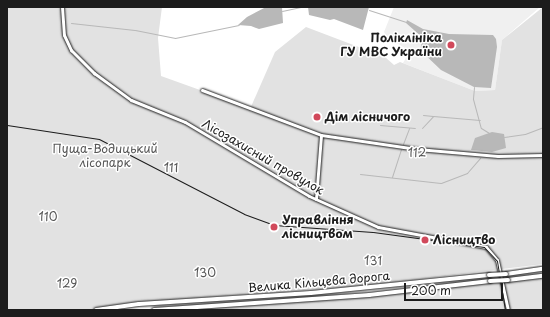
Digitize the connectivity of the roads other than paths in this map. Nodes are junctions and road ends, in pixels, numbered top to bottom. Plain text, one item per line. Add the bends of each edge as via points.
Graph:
1 (62, 7) edge
2 (202, 90) dead end
3 (320, 135) junction
4 (543, 155) edge
5 (316, 199) junction
6 (543, 269) edge
7 (543, 276) edge
8 (96, 310) edge
9 (154, 310) edge
10 (508, 310) edge

1 - 5 street, Лісозахисний провулок via 64,35 71,50 101,78 131,100 185,122
2 - 3 street
3 - 4 street via 424,150 498,156
3 - 5 street
5 - 10 street, Лісозахисний провулок via 384,229 486,246 498,260
6 - 8 main road, Велика Кільцева дорога, bridge via 311,293 139,304
7 - 9 main road, Велика Кільцева дорога, bridge via 369,295

